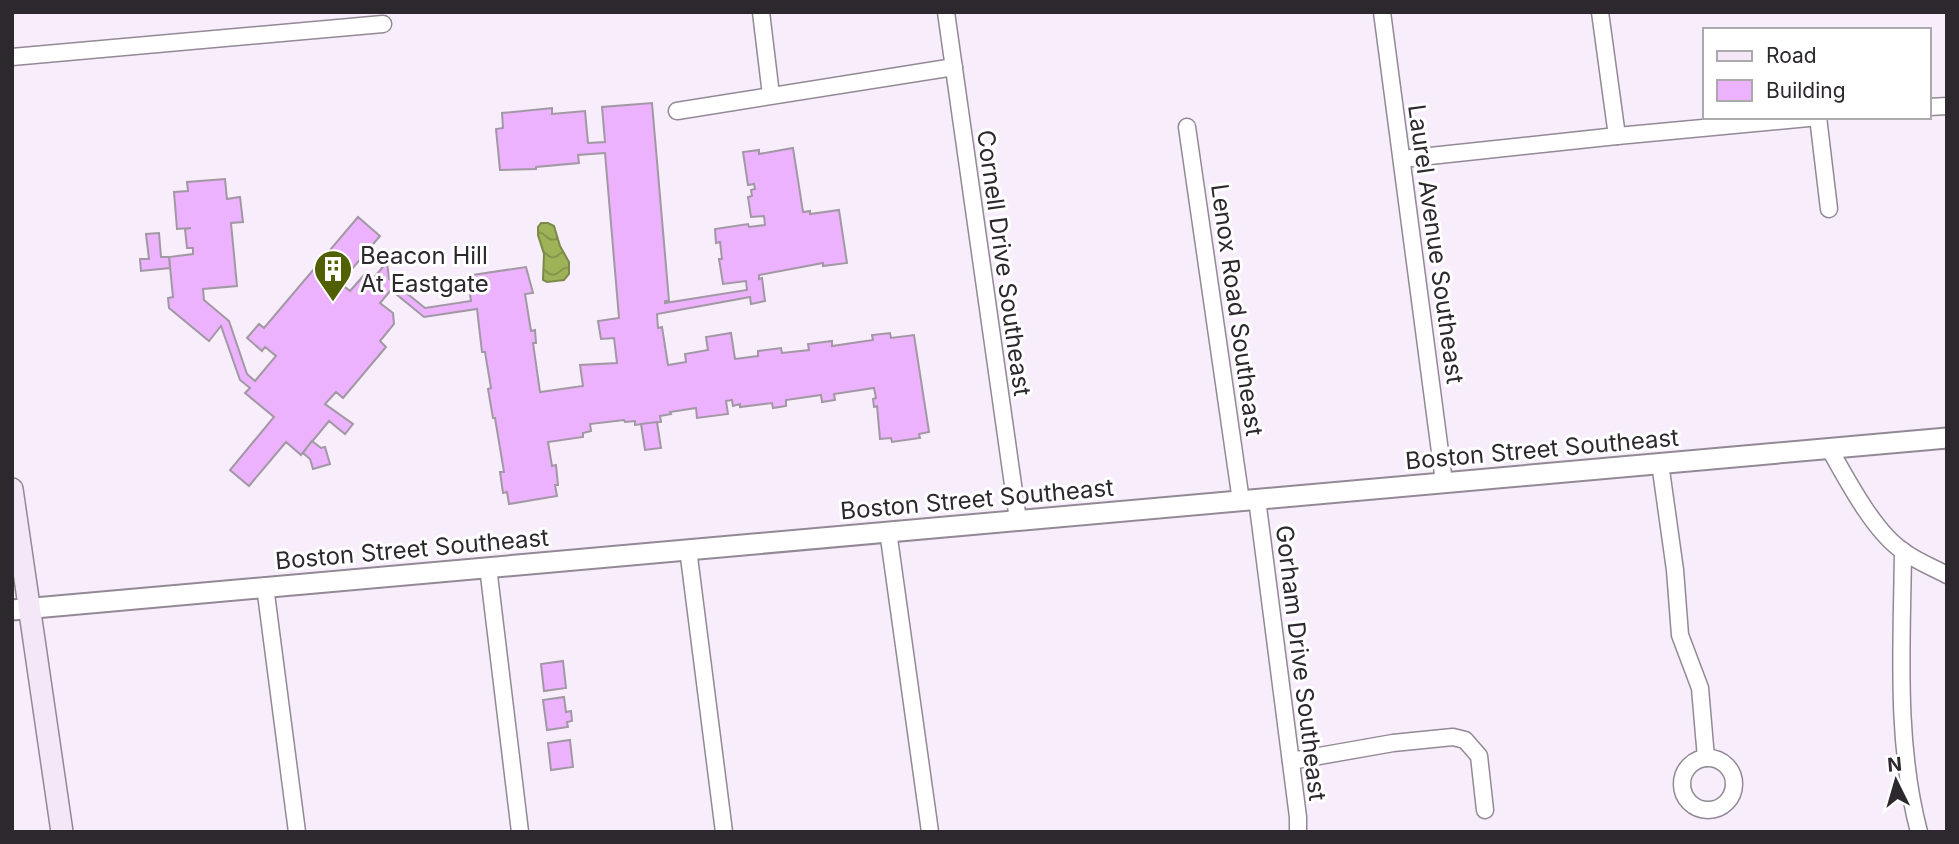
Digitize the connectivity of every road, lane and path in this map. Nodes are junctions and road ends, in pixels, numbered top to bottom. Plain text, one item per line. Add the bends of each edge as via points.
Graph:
1 (761, 12) edge
2 (946, 12) edge
3 (1382, 12) edge
4 (1600, 12) edge
5 (383, 24) dead end
6 (12, 57) edge
7 (954, 67) junction
8 (771, 95) junction
9 (677, 111) dead end
10 (1798, 119) edge
11 (1819, 119) edge
12 (1187, 127) dead end
13 (1617, 136) junction
14 (1402, 159) junction
15 (1829, 209) dead end
16 (1947, 438) edge
17 (1829, 448) junction
18 (1660, 463) junction
19 (1444, 482) junction
20 (12, 489) edge
21 (1249, 500) junction
22 (1018, 520) junction
23 (888, 531) junction
24 (688, 549) junction
25 (1903, 551) junction
26 (488, 566) junction
27 (1947, 575) edge
28 (265, 586) junction
29 (21, 609) edge
30 (1706, 758) dead end
31 (1291, 761) junction
32 (1486, 810) dead end
33 (62, 832) edge
34 (297, 832) edge
35 (520, 832) edge
36 (724, 832) edge
37 (930, 832) edge
38 (1298, 832) edge
39 (1919, 832) edge

1 - 8 street
2 - 7 street, Cornell Drive Southeast
3 - 14 street, Laurel Avenue Southeast
4 - 13 street
5 - 6 street
7 - 8 street
7 - 22 street, Cornell Drive Southeast
8 - 9 street
10 - 13 street
11 - 15 street
12 - 21 street, Lenox Road Southeast
13 - 14 street
14 - 19 street, Laurel Avenue Southeast
16 - 17 street, Boston Street Southeast
17 - 18 street, Boston Street Southeast
17 - 25 street via 1854,492 1889,540
18 - 19 street, Boston Street Southeast
18 - 30 street via 1680,635 1700,688
19 - 21 street, Boston Street Southeast
20 - 29 main road
21 - 22 street, Boston Street Southeast
21 - 31 street, Gorham Drive Southeast
22 - 23 street, Boston Street Southeast
23 - 24 street, Boston Street Southeast
23 - 37 street
24 - 26 street, Boston Street Southeast
24 - 36 street
25 - 27 street
25 - 39 street via 1902,712
26 - 28 street, Boston Street Southeast
26 - 35 street
28 - 29 street, Boston Street Southeast
28 - 34 street
29 - 33 main road
31 - 32 street via 1393,743 1452,737 1465,740 1479,756
31 - 38 street, Gorham Drive Southeast

